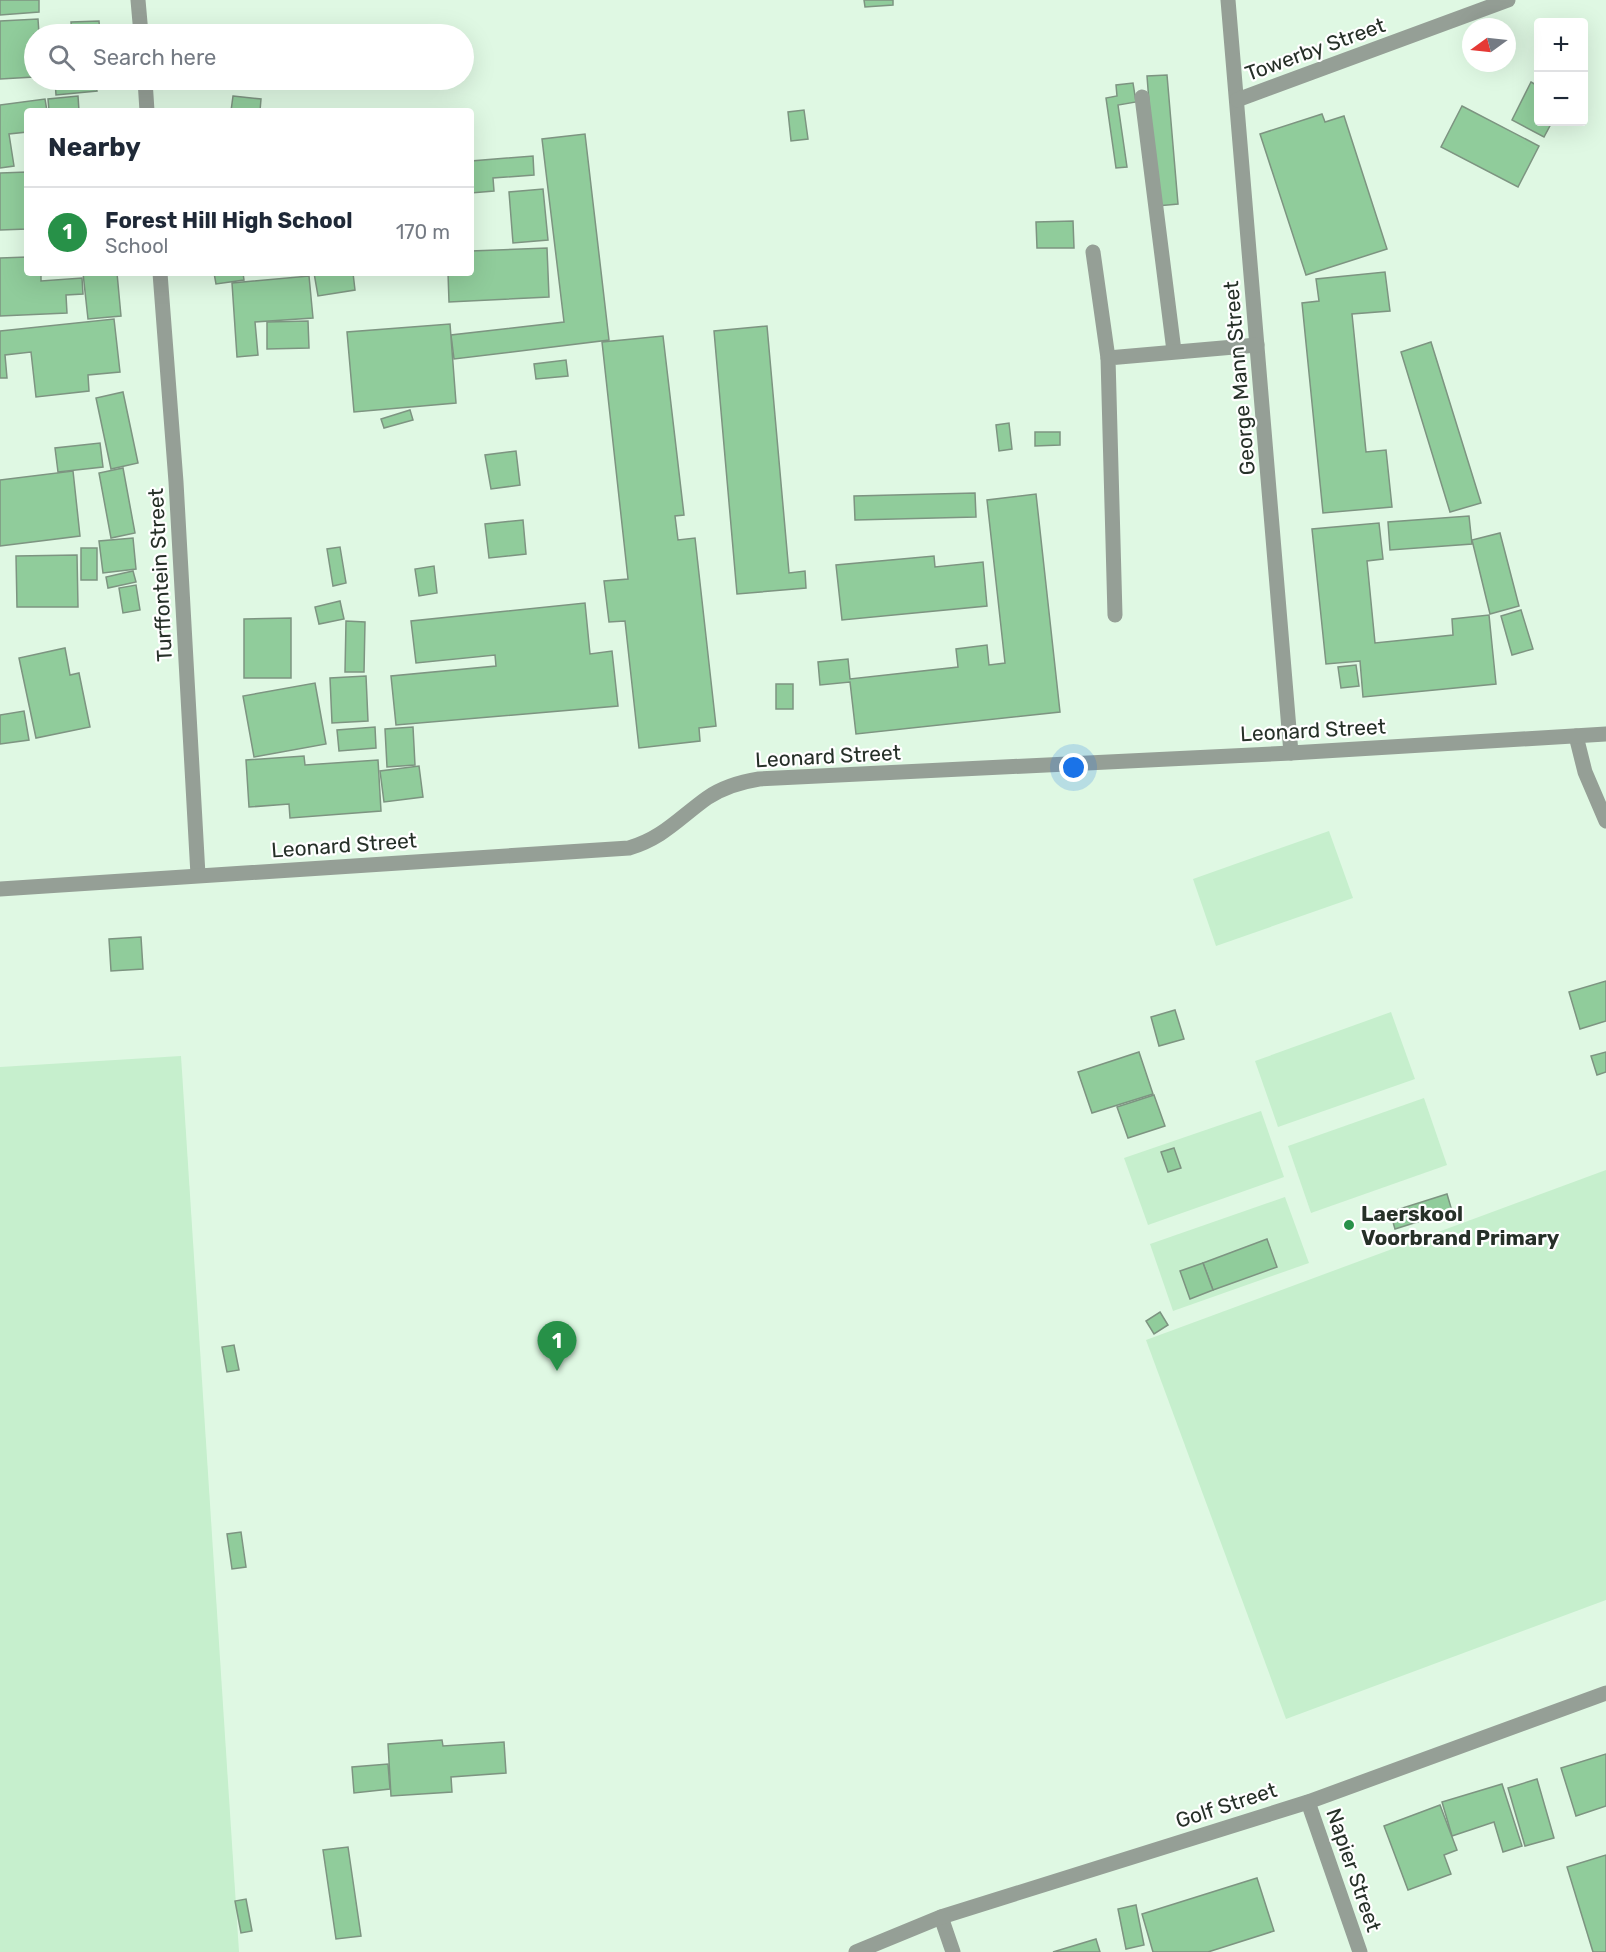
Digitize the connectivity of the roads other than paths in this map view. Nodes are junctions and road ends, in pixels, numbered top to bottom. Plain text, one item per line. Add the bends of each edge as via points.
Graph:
1 (138, 0) edge
2 (1228, 0) edge
3 (1508, 0) edge
4 (140, 24) edge
5 (145, 90) edge
6 (1142, 97) dead end
7 (1237, 100) junction
8 (147, 108) edge
9 (1093, 252) dead end
10 (160, 276) edge
11 (1257, 345) junction
12 (1174, 351) junction
13 (1108, 358) junction
14 (1115, 615) dead end
15 (1606, 734) edge
16 (1576, 736) junction
17 (1291, 753) junction
18 (1606, 821) edge
19 (198, 875) junction
20 (0, 889) edge
21 (1606, 1693) edge
22 (1308, 1802) junction
23 (941, 1917) junction
24 (856, 1952) edge
25 (953, 1952) edge
26 (1360, 1952) edge

1 - 4 street
2 - 7 street, George Mann Street
3 - 7 street, Towerby Street
5 - 8 street
6 - 12 street
7 - 11 street, George Mann Street
9 - 13 street
10 - 19 street, Turffontein Street
11 - 12 street
11 - 17 street, George Mann Street
12 - 13 street
13 - 14 street
15 - 16 street, Leonard Street
16 - 17 street, Leonard Street
16 - 18 street via 1585,772
17 - 19 street, Leonard Street via 759,779 719,791 650,842 629,848
19 - 20 street, Leonard Street
21 - 22 street, Golf Street
22 - 23 street, Golf Street
22 - 26 street, Napier Street
23 - 24 street, Golf Street
23 - 25 street

